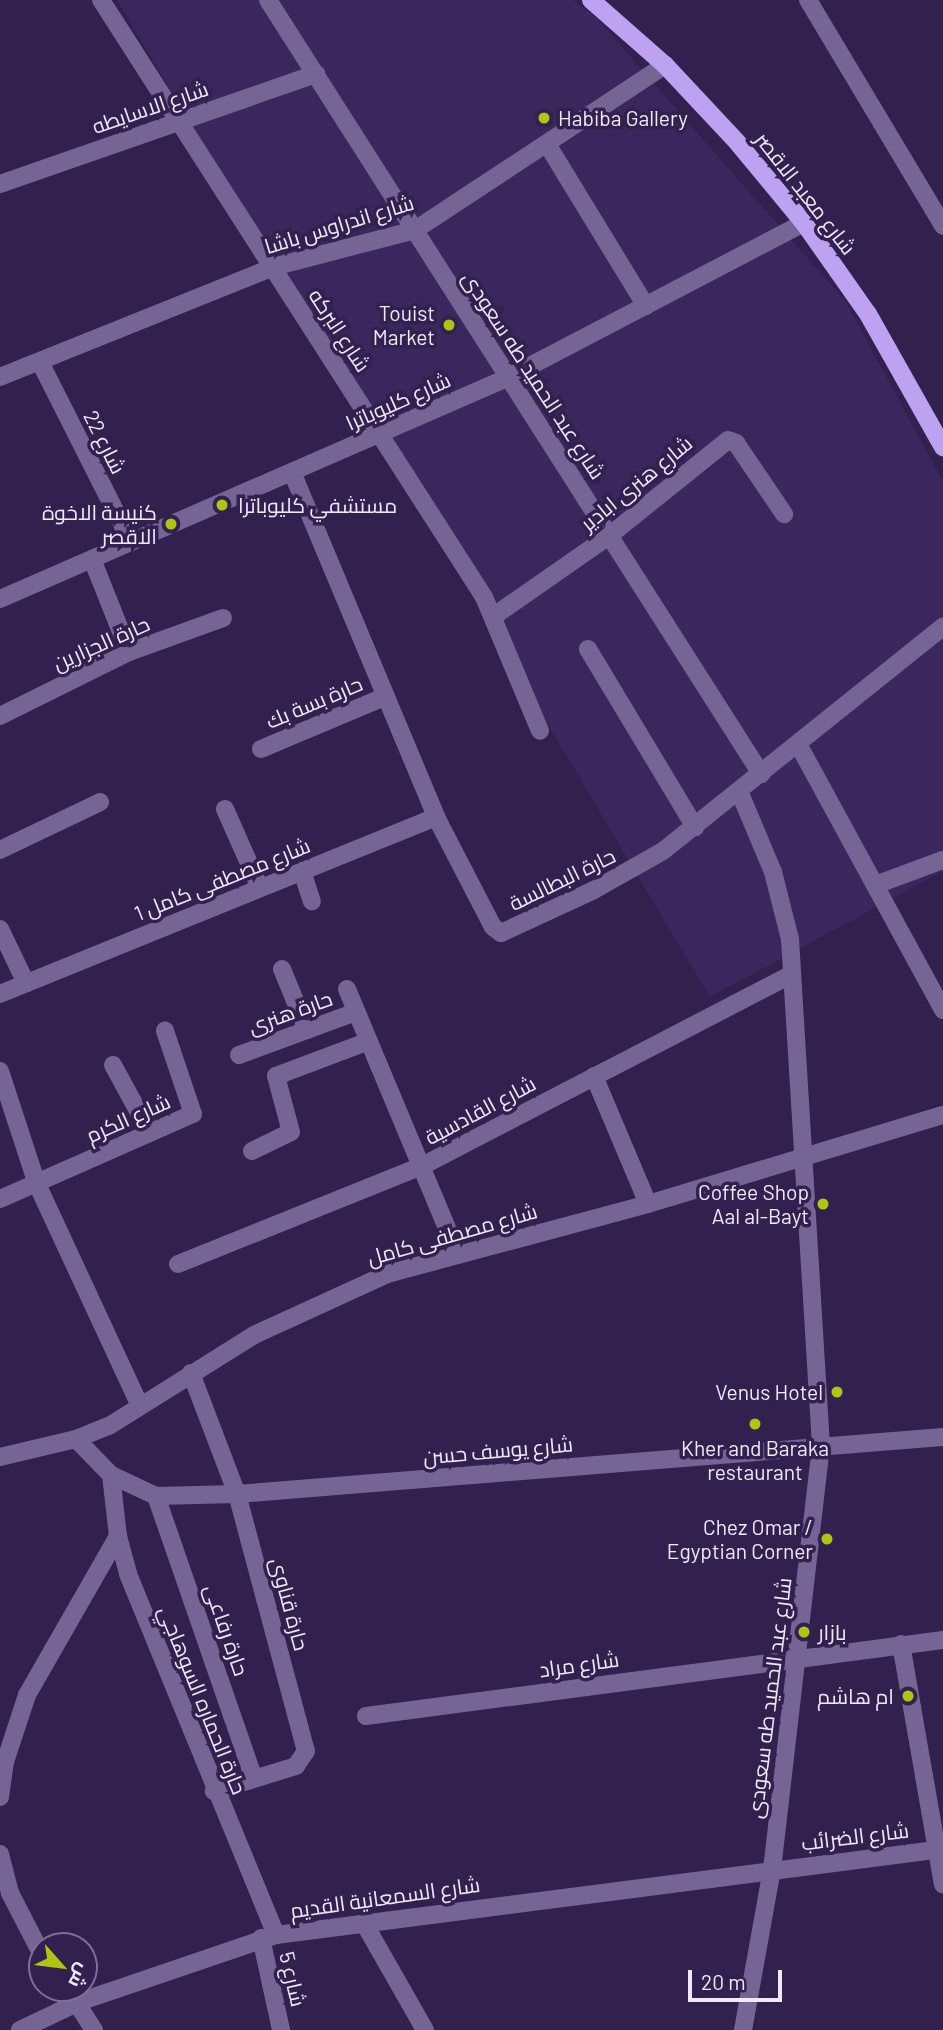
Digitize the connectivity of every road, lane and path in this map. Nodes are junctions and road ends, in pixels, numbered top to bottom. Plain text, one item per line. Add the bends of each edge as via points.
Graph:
1 (101, 0) edge
2 (268, 0) edge
3 (591, 0) edge
4 (808, 0) edge
5 (664, 65) junction
6 (316, 74) junction
7 (179, 121) junction
8 (547, 144) junction
9 (0, 184) edge
10 (804, 223) junction
11 (943, 226) edge
12 (415, 230) junction
13 (273, 267) junction
14 (646, 306) junction
15 (40, 362) junction
16 (0, 377) edge
17 (509, 377) junction
18 (379, 434) junction
19 (943, 447) edge
20 (292, 472) junction
21 (784, 514) dead end
22 (610, 535) junction
23 (131, 542) junction
24 (92, 559) junction
25 (0, 599) edge
26 (494, 616) junction
27 (223, 618) dead end
28 (943, 628) edge
29 (588, 649) dead end
30 (129, 652) junction
31 (384, 697) junction
32 (0, 716) edge
33 (540, 731) dead end
34 (798, 744) junction
35 (261, 749) dead end
36 (761, 774) junction
37 (739, 791) junction
38 (100, 802) dead end
39 (225, 809) dead end
40 (436, 817) junction
41 (695, 827) junction
42 (0, 850) edge
43 (943, 860) edge
44 (302, 871) junction
45 (878, 884) junction
46 (260, 888) junction
47 (312, 901) dead end
48 (0, 929) edge
49 (282, 969) dead end
50 (792, 974) junction
51 (26, 983) junction
52 (347, 989) dead end
53 (0, 994) edge
54 (943, 1010) edge
55 (356, 1012) junction
56 (307, 1030) junction
57 (164, 1031) dead end
58 (369, 1041) junction
59 (239, 1055) dead end
60 (113, 1065) dead end
61 (0, 1071) edge
62 (594, 1076) junction
63 (943, 1115) edge
64 (150, 1133) junction
65 (252, 1151) dead end
66 (802, 1157) junction
67 (422, 1166) junction
68 (37, 1184) junction
69 (0, 1199) edge
70 (648, 1203) junction
71 (457, 1252) junction
72 (178, 1264) dead end
73 (191, 1373) junction
74 (140, 1406) junction
75 (943, 1437) edge
76 (76, 1439) junction
77 (821, 1446) junction
78 (0, 1457) edge
79 (110, 1475) junction
80 (237, 1494) junction
81 (156, 1496) junction
82 (118, 1536) junction
83 (943, 1640) edge
84 (901, 1644) junction
85 (798, 1658) junction
86 (366, 1716) dead end
87 (9, 1721) edge
88 (254, 1779) junction
89 (214, 1791) junction
90 (0, 1797) edge
91 (941, 1849) edge
92 (0, 1854) edge
93 (772, 1869) junction
94 (943, 1884) edge
95 (363, 1923) junction
96 (30, 1932) edge
97 (268, 1937) junction
98 (98, 1995) edge
99 (79, 2002) joint
100 (20, 2030) edge
101 (94, 2030) edge
102 (281, 2030) edge
103 (425, 2030) edge
104 (743, 2030) edge

1 - 7 street, شارع البركه
2 - 6 street, شارع عبد الحميد طه سعودى
3 - 5 main road, شارع معبد الاقصر
4 - 11 street
5 - 8 street, شارع اندراوس باشا
5 - 10 main road, شارع معبد الاقصر via 737,142
6 - 7 street, شارع الاسايطه
6 - 12 street, شارع عبد الحميد طه سعودى
7 - 9 street, شارع الاسايطه
7 - 13 street, شارع البركه
8 - 12 street, شارع اندراوس باشا
8 - 14 street
10 - 14 street, شارع كليوباترا
10 - 19 main road, شارع معبد الاقصر via 868,314
12 - 13 street, شارع اندراوس باشا
12 - 17 street, شارع عبد الحميد طه سعودى
13 - 15 street, شارع اندراوس باشا
13 - 18 street, شارع البركه
14 - 17 street, شارع كليوباترا
15 - 16 street, شارع اندراوس باشا
15 - 23 street, شارع 22
17 - 18 street, شارع كليوباترا
17 - 22 street, شارع عبد الحميد طه سعودى
18 - 20 street, شارع كليوباترا
18 - 26 street, شارع البركه
20 - 23 street, شارع كليوباترا
20 - 31 street, حارة البطالسة
21 - 22 street, شارع هنرى ابادير via 736,443 728,440
22 - 26 street, شارع هنرى ابادير
22 - 36 street, شارع عبد الحميد طه سعودى
23 - 24 street, شارع كليوباترا
24 - 25 street, شارع كليوباترا
24 - 30 street
26 - 33 street, شارع البركه
27 - 30 street, حارة الجزارين
28 - 34 street, حارة البطالسة
29 - 41 street
30 - 32 street, حارة الجزارين
31 - 35 street, حارة بسة بك
31 - 40 street, حارة البطالسة
34 - 36 street, حارة البطالسة
34 - 45 street
36 - 37 street, حارة البطالسة
37 - 41 street, حارة البطالسة
37 - 50 street, شارع عبد الحميد طه سعودى via 783,905
38 - 42 street
39 - 46 street
40 - 41 street, حارة البطالسة via 493,926 501,933 629,872
40 - 44 street, شارع مصطفى كامل 1
43 - 45 street
44 - 46 street, شارع مصطفى كامل 1
44 - 47 street
45 - 54 street
46 - 51 street, شارع مصطفى كامل 1
48 - 51 street
49 - 56 street
50 - 62 street, شارع القادسية
50 - 66 street, شارع عبد الحميد طه سعودى
51 - 53 street, شارع مصطفى كامل 1
52 - 55 street
55 - 56 street, حارة هنرى
55 - 58 street
56 - 59 street, حارة هنرى
57 - 64 street, شارع الكرم via 194,1111
58 - 65 street via 276,1076 291,1132
58 - 67 street
60 - 64 street
61 - 68 street
62 - 67 street, شارع القادسية
62 - 70 street
63 - 66 street, شارع مصطفى كامل
64 - 68 street, شارع الكرم
66 - 70 street, شارع مصطفى كامل
66 - 77 street, شارع عبد الحميد طه سعودى
67 - 71 street
67 - 72 street, شارع القادسية
68 - 69 street, شارع الكرم
68 - 74 street
70 - 71 street, شارع مصطفى كامل
71 - 73 street, شارع مصطفى كامل via 319,1301
73 - 74 street, شارع مصطفى كامل
73 - 80 street, حارة قناوى
74 - 76 street, شارع مصطفى كامل
75 - 77 street, شارع يوسف حسن
76 - 78 street, شارع مصطفى كامل
76 - 79 street, شارع يوسف حسن
77 - 80 street, شارع يوسف حسن
77 - 85 street, شارع عبد الحميد طه سعودى
79 - 81 street, شارع يوسف حسن
79 - 82 street, حارة الحماره السوهاجي
80 - 81 street, شارع يوسف حسن
80 - 88 street, حارة قناوى via 306,1751 296,1766
81 - 88 street, حارة رفاعى
82 - 87 street
82 - 89 street, حارة الحماره السوهاجي via 128,1574
83 - 84 street, شارع مراد
84 - 85 street, شارع مراد
84 - 91 street
85 - 86 street, شارع مراد
85 - 93 street, شارع عبد الحميد طه سعودى
87 - 90 street
88 - 89 street, حارة قناوى
89 - 97 street, حارة الحماره السوهاجي
91 - 93 street, شارع الضرائب
91 - 94 street
92 - 96 street via 10,1894
93 - 95 street, شارع السمعانية القديم
93 - 104 street, شارع عبد الحميد طه سعودى
95 - 97 street, شارع السمعانية القديم
95 - 103 street
97 - 98 street, شارع السمعانية القديم
97 - 102 street, شارع 5
99 - 100 street, شارع السمعانية القديم
99 - 101 street

